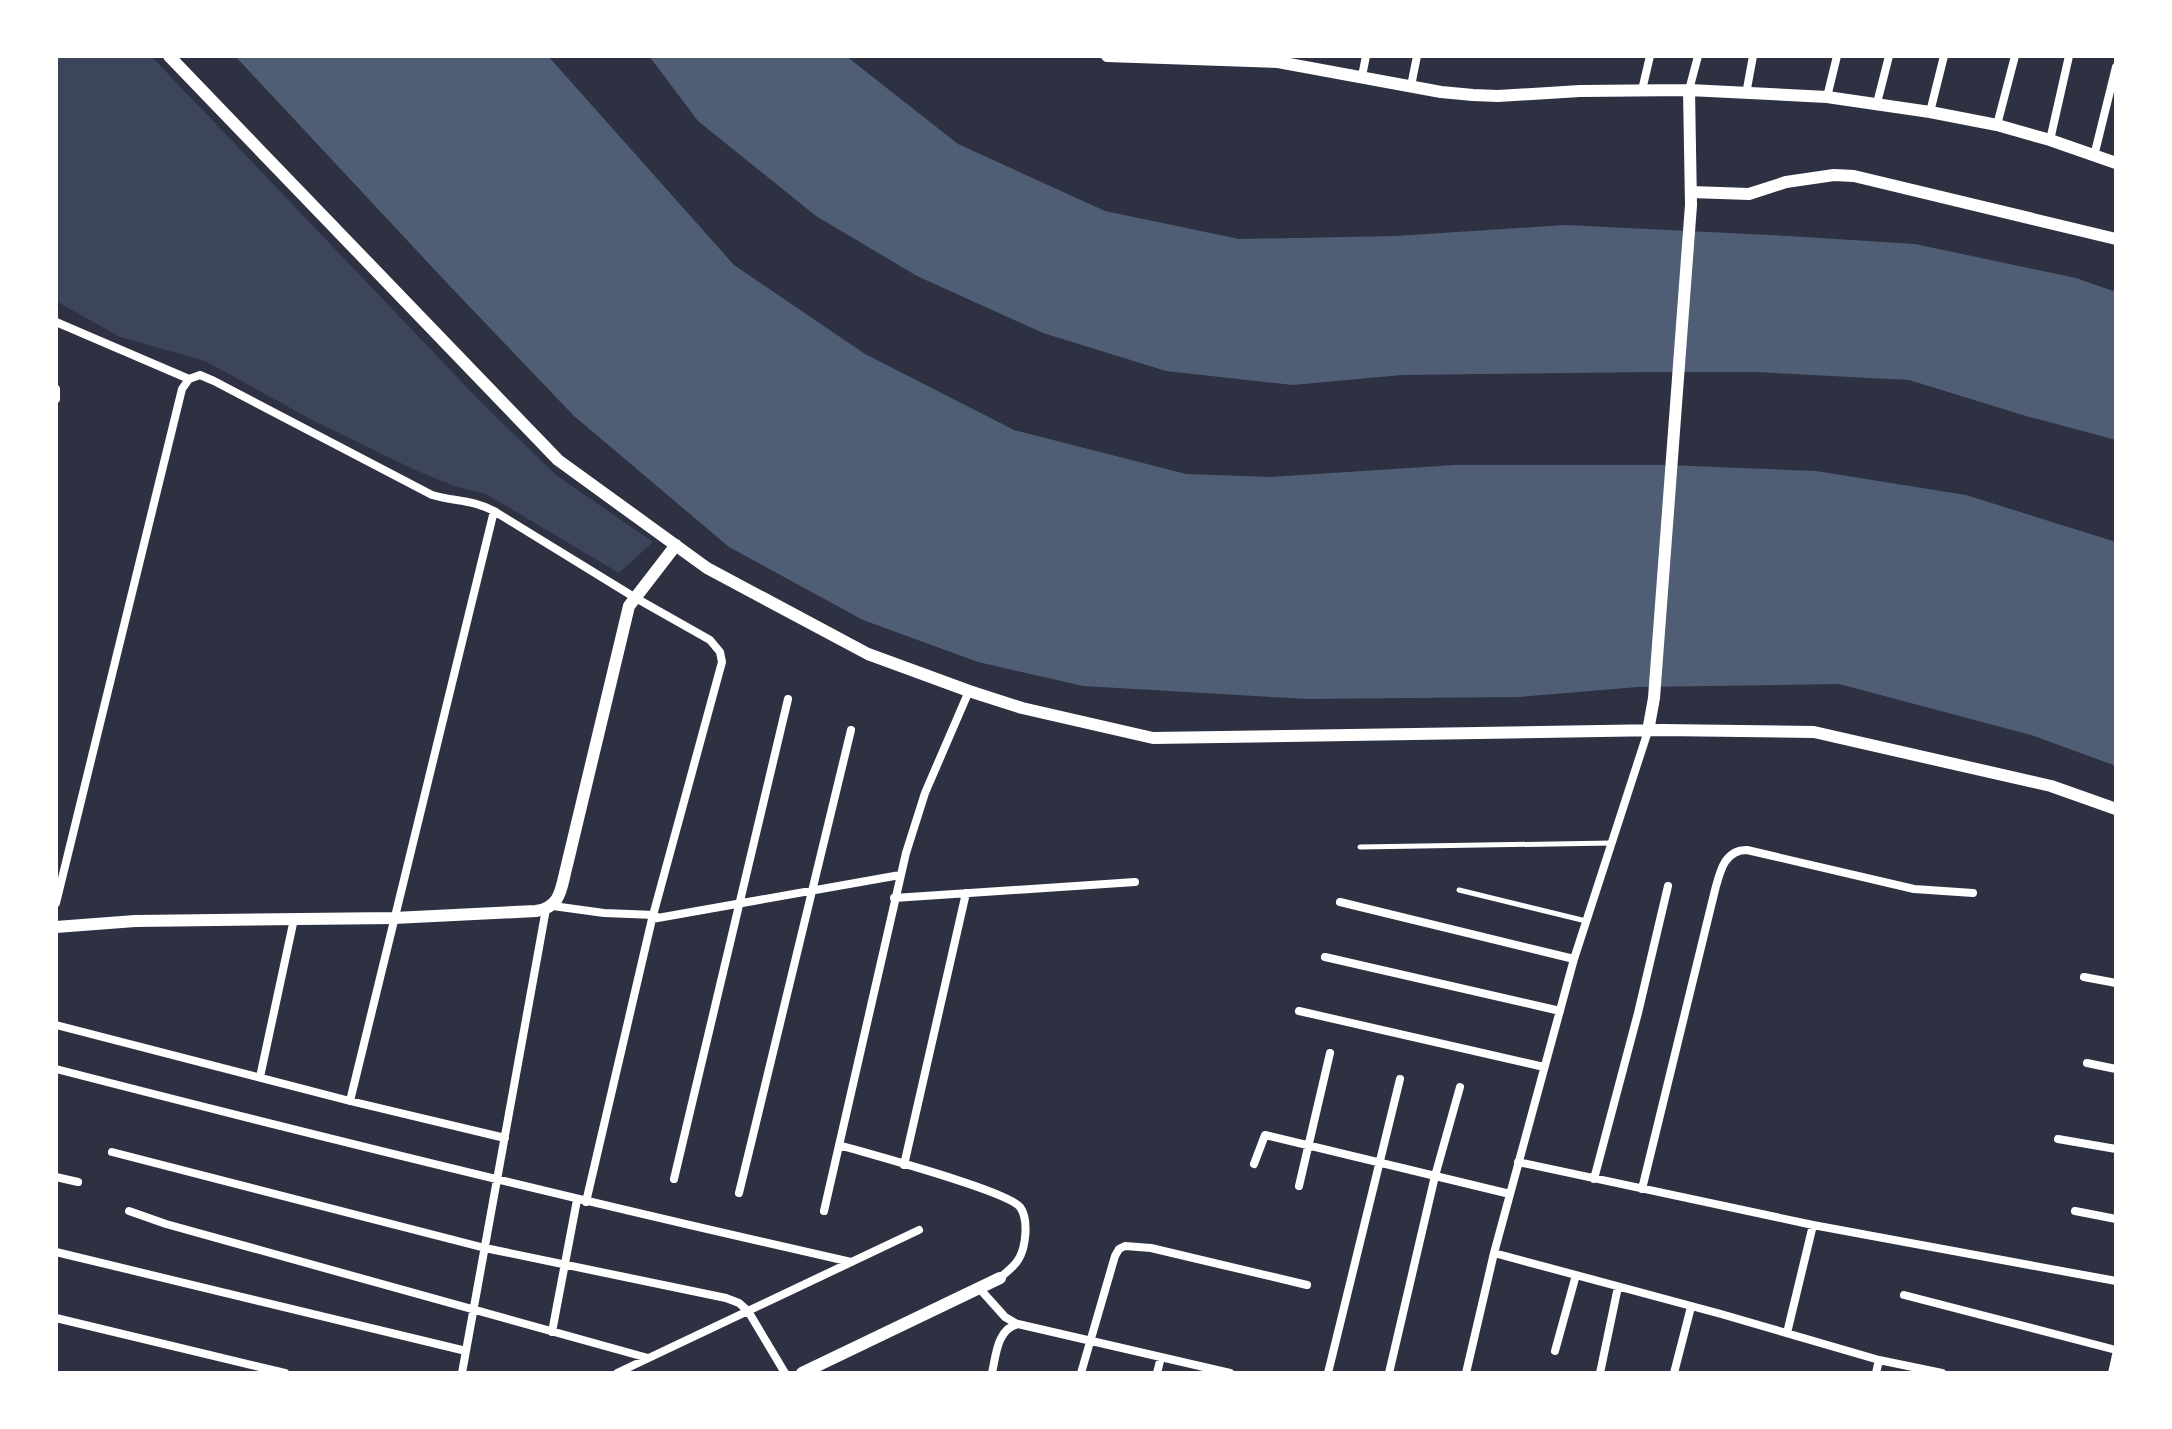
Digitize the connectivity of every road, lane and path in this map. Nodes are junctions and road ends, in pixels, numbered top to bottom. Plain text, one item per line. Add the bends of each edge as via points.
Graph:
1 (169, 56) edge
2 (1107, 56) edge
3 (1366, 56) edge
4 (1417, 56) edge
5 (1650, 56) edge
6 (1698, 56) edge
7 (1753, 56) edge
8 (1837, 56) edge
9 (1889, 56) edge
10 (1944, 56) edge
11 (2015, 56) edge
12 (2069, 56) edge
13 (1123, 57) edge
14 (1179, 58) edge
15 (1240, 58) edge
16 (1306, 61) edge
17 (2116, 67) edge
18 (1362, 76) junction
19 (1411, 86) junction
20 (1642, 90) junction
21 (1689, 90) junction
22 (1746, 94) junction
23 (1827, 97) junction
24 (1877, 103) junction
25 (1930, 112) junction
26 (1997, 125) junction
27 (2050, 140) junction
28 (2094, 156) junction
29 (2116, 163) edge
30 (1691, 199) junction
31 (2116, 239) edge
32 (56, 322) edge
33 (189, 379) junction
34 (56, 389) edge
35 (56, 399) edge
36 (494, 511) junction
37 (676, 545) junction
38 (634, 597) junction
39 (969, 691) junction
40 (788, 699) dead end
41 (851, 730) dead end
42 (1648, 731) junction
43 (2116, 809) edge
44 (1613, 843) junction
45 (1360, 847) dead end
46 (900, 875) junction
47 (1135, 882) dead end
48 (1668, 886) dead end
49 (1459, 890) dead end
50 (812, 891) junction
51 (966, 893) junction
52 (1973, 893) dead end
53 (894, 898) junction
54 (1340, 902) dead end
55 (56, 903) edge
56 (739, 904) junction
57 (550, 908) junction
58 (654, 917) junction
59 (394, 918) junction
60 (294, 919) junction
61 (1587, 921) junction
62 (56, 927) edge
63 (1325, 957) dead end
64 (1574, 959) junction
65 (2084, 977) dead end
66 (2116, 983) edge
67 (1299, 1011) dead end
68 (1560, 1011) junction
69 (56, 1025) edge
70 (1330, 1053) dead end
71 (2087, 1063) dead end
72 (1544, 1067) junction
73 (56, 1069) edge
74 (2116, 1069) edge
75 (260, 1077) junction
76 (1400, 1079) dead end
77 (1460, 1087) dead end
78 (350, 1101) junction
79 (505, 1138) junction
80 (2058, 1139) dead end
81 (839, 1145) junction
82 (1309, 1145) junction
83 (2116, 1149) edge
84 (112, 1152) dead end
85 (1380, 1162) junction
86 (1518, 1162) junction
87 (1254, 1164) dead end
88 (904, 1165) junction
89 (1435, 1176) junction
90 (56, 1177) edge
91 (674, 1179) dead end
92 (1594, 1179) junction
93 (497, 1180) junction
94 (78, 1182) dead end
95 (1299, 1186) dead end
96 (1642, 1189) junction
97 (739, 1193) dead end
98 (1510, 1194) junction
99 (582, 1201) junction
100 (129, 1211) dead end
101 (824, 1211) dead end
102 (2075, 1211) dead end
103 (2116, 1219) edge
104 (1813, 1225) junction
105 (919, 1230) dead end
106 (485, 1248) junction
107 (56, 1252) edge
108 (1494, 1253) junction
109 (851, 1262) junction
110 (565, 1264) junction
111 (1576, 1275) junction
112 (1000, 1278) joint
113 (2116, 1281) edge
114 (1307, 1285) dead end
115 (1618, 1287) junction
116 (979, 1288) junction
117 (1904, 1295) dead end
118 (1691, 1307) junction
119 (473, 1311) junction
120 (748, 1311) junction
121 (56, 1318) edge
122 (1018, 1324) junction
123 (552, 1332) junction
124 (1787, 1333) junction
125 (1091, 1341) junction
126 (466, 1351) junction
127 (1555, 1351) dead end
128 (2116, 1352) edge
129 (1161, 1357) junction
130 (648, 1358) junction
131 (1879, 1360) junction
132 (1210, 1371) edge
133 (285, 1373) edge
134 (463, 1373) edge
135 (617, 1373) edge
136 (785, 1373) edge
137 (802, 1373) edge
138 (992, 1373) edge
139 (1081, 1373) edge
140 (1157, 1373) edge
141 (1230, 1373) edge
142 (1328, 1373) edge
143 (1389, 1373) edge
144 (1466, 1373) edge
145 (1600, 1373) edge
146 (1674, 1373) edge
147 (1876, 1373) edge
148 (1942, 1373) edge
149 (2112, 1373) edge

1 - 37 street via 558,460
2 - 13 street
3 - 18 street
4 - 19 street
5 - 20 street
6 - 21 street
7 - 22 street
8 - 23 street
9 - 24 street
10 - 25 street
11 - 26 street
12 - 27 street
13 - 14 street
14 - 15 street
15 - 16 street
16 - 18 street
17 - 28 street
18 - 19 street
19 - 20 street via 1498,96
20 - 21 street
21 - 22 street
21 - 30 street
22 - 23 street
23 - 24 street
24 - 25 street
25 - 26 street
26 - 27 street
27 - 28 street
28 - 29 street
30 - 31 street via 1854,176
30 - 42 street
32 - 33 street
33 - 36 street via 200,375 214,381 432,495 468,500
33 - 55 street via 182,389
34 - 35 street
36 - 38 street
36 - 59 street
37 - 38 street
37 - 39 street via 707,568 868,654
38 - 57 street via 567,865
38 - 58 street via 710,640 722,662
39 - 42 street via 1153,738
39 - 46 street via 925,793
40 - 56 street
41 - 50 street
42 - 43 street via 1814,732 2051,786
42 - 44 street
44 - 45 lane
44 - 61 street
46 - 50 street
46 - 53 street
47 - 51 street
48 - 92 street
49 - 61 lane
50 - 56 street
50 - 97 street
51 - 53 street
51 - 88 street
52 - 96 street via 1914,889 1747,850 1730,854 1715,890
53 - 81 street
54 - 64 street
56 - 58 street
56 - 91 street
57 - 58 street
57 - 59 street
57 - 79 street
58 - 99 street
59 - 60 street
59 - 78 street
60 - 62 street
60 - 75 street
61 - 64 street
63 - 68 street
64 - 68 street
65 - 66 street
67 - 72 street
68 - 72 street
69 - 75 street
70 - 82 street
71 - 74 street
72 - 86 street
73 - 93 street
75 - 78 street
76 - 85 street
77 - 89 street
78 - 79 street
79 - 93 street
80 - 83 street
81 - 88 street
81 - 101 street
82 - 85 street
82 - 87 street via 1265,1135
82 - 95 street
84 - 106 street
85 - 89 street
85 - 142 street
86 - 92 street
86 - 98 street
88 - 112 street via 1018,1204 1026,1228 1019,1259
89 - 98 street
89 - 143 street
90 - 94 street
92 - 96 street
93 - 99 street
93 - 106 street
96 - 104 street
98 - 108 street
99 - 109 street
99 - 110 street
100 - 119 street
102 - 103 street
104 - 113 street
104 - 124 street
105 - 109 street
106 - 110 street
106 - 119 street
107 - 126 street
108 - 111 street
108 - 144 street
109 - 120 street
110 - 120 street via 726,1298
110 - 123 street
111 - 115 street
111 - 127 street
112 - 116 street
114 - 125 street via 1125,1246 1115,1256
115 - 118 street
115 - 145 street
116 - 122 street
116 - 137 street
117 - 128 street
118 - 124 street
118 - 146 street
119 - 123 street
119 - 126 street
120 - 130 street
120 - 136 street
121 - 133 street
122 - 125 street
122 - 138 street via 1003,1332
123 - 130 street
124 - 131 street
125 - 129 street
125 - 139 street
126 - 134 street
128 - 149 street
129 - 132 street
129 - 140 street
130 - 135 street
131 - 147 street
131 - 148 street
132 - 141 street

